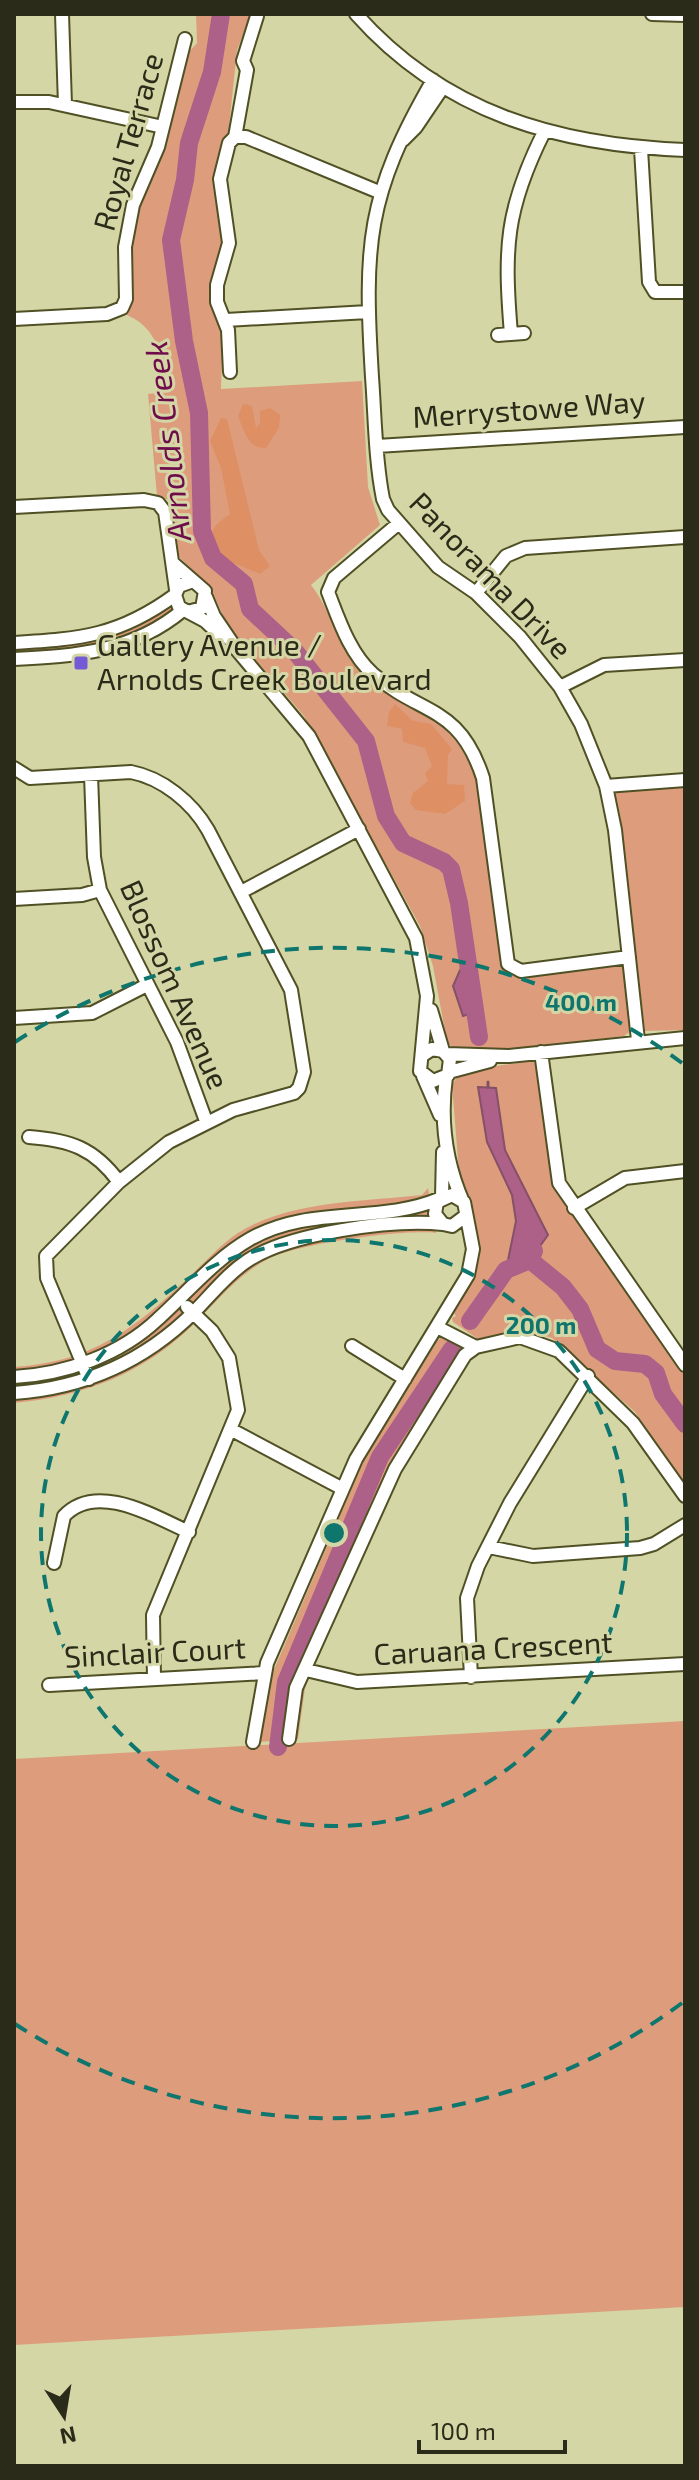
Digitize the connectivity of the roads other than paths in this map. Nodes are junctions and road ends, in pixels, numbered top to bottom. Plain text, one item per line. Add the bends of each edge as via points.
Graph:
1 (62, 14) edge
2 (356, 14) edge
3 (652, 14) edge
4 (685, 15) edge
5 (257, 16) edge
6 (185, 39) dead end
7 (438, 83) junction
8 (14, 102) edge
9 (65, 105) junction
10 (163, 127) junction
11 (544, 132) junction
12 (235, 137) junction
13 (641, 149) junction
14 (685, 150) edge
15 (379, 192) junction
16 (685, 292) edge
17 (368, 312) junction
18 (14, 319) edge
19 (226, 320) junction
20 (524, 333) dead end
21 (230, 372) dead end
22 (685, 427) edge
23 (377, 446) junction
24 (14, 507) edge
25 (399, 523) junction
26 (685, 537) edge
27 (170, 558) junction
28 (193, 581) junction
29 (176, 593) junction
30 (476, 593) junction
31 (206, 597) junction
32 (186, 611) junction
33 (14, 643) edge
34 (237, 650) junction
35 (14, 659) edge
36 (685, 660) edge
37 (560, 687) junction
38 (14, 768) edge
39 (91, 775) junction
40 (685, 780) edge
41 (606, 786) junction
42 (359, 829) junction
43 (100, 890) junction
44 (241, 892) junction
45 (14, 899) edge
46 (629, 957) junction
47 (147, 985) junction
48 (427, 996) junction
49 (14, 1018) edge
50 (685, 1038) edge
51 (638, 1040) junction
52 (445, 1052) junction
53 (541, 1052) junction
54 (423, 1055) junction
55 (509, 1056) junction
56 (448, 1074) junction
57 (423, 1076) junction
58 (442, 1118) junction
59 (206, 1121) junction
60 (29, 1137) dead end
61 (444, 1138) junction
62 (685, 1171) edge
63 (119, 1182) junction
64 (441, 1198) junction
65 (464, 1202) junction
66 (574, 1208) junction
67 (464, 1217) junction
68 (445, 1225) junction
69 (470, 1239) junction
70 (179, 1300) junction
71 (193, 1313) junction
72 (437, 1327) junction
73 (352, 1346) dead end
74 (476, 1347) junction
75 (83, 1363) junction
76 (685, 1365) edge
77 (588, 1376) junction
78 (14, 1377) edge
79 (89, 1379) junction
80 (405, 1379) junction
81 (14, 1393) edge
82 (232, 1430) junction
83 (343, 1489) junction
84 (685, 1496) edge
85 (685, 1525) edge
86 (189, 1532) junction
87 (489, 1547) junction
88 (54, 1563) dead end
89 (685, 1664) edge
90 (306, 1670) junction
91 (264, 1673) junction
92 (471, 1677) junction
93 (154, 1679) junction
94 (49, 1685) dead end
95 (289, 1739) dead end
96 (253, 1742) dead end

1 - 9 street
2 - 7 street
3 - 4 street
5 - 12 street via 243,61 247,70
6 - 10 street, Royal Terrace
7 - 11 street via 480,107
7 - 15 street, Panorama Drive via 401,142
8 - 9 street
9 - 10 street
10 - 18 street, Royal Terrace via 133,205 122,308 107,314
11 - 13 street
11 - 20 street via 519,184 509,222 504,334
12 - 15 street
12 - 19 street via 220,179 229,243 217,302
13 - 14 street
13 - 16 street via 649,282 655,292
15 - 17 street, Panorama Drive via 368,247
17 - 19 street
17 - 23 street, Panorama Drive
19 - 21 street
22 - 23 street, Merrystowe Way
23 - 25 street, Panorama Drive via 383,499
24 - 27 street via 151,500 165,512
25 - 30 street, Panorama Drive via 438,567
25 - 46 street via 334,578 328,592 364,665 385,683 445,716 477,761 508,964 521,971
26 - 30 street via 525,548 506,556
27 - 28 street
27 - 29 street
28 - 29 street via 184,582
28 - 31 street via 203,586
29 - 32 street
29 - 33 street via 115,631
30 - 37 street, Panorama Drive
31 - 32 street via 202,608
31 - 34 street
32 - 34 street
32 - 35 street via 120,647
34 - 42 street via 302,725
36 - 37 street via 604,665
37 - 41 street, Panorama Drive
38 - 39 street via 30,778
39 - 43 street, Blossom Avenue
39 - 44 street via 131,772 159,781 201,818
40 - 41 street
41 - 46 street, Panorama Drive
42 - 44 street
42 - 48 street via 416,938
43 - 45 street
43 - 47 street, Blossom Avenue
44 - 59 street via 291,990 303,1081 286,1097
46 - 51 street, Panorama Drive
47 - 49 street via 92,1013
47 - 59 street, Blossom Avenue via 183,1055
48 - 52 street
48 - 54 street
50 - 51 street
51 - 53 street
52 - 54 street via 432,1049
52 - 55 street
52 - 56 street via 451,1064
53 - 55 street
53 - 66 street via 556,1171
54 - 57 street
55 - 56 street
56 - 57 street via 433,1081
56 - 58 street
57 - 58 street
58 - 61 street
59 - 63 street via 169,1142
60 - 63 street via 83,1147
61 - 64 street
61 - 65 street
62 - 66 street via 625,1178
63 - 75 street via 44,1263
64 - 65 street via 456,1196
64 - 68 street via 435,1214
64 - 70 street via 269,1229 221,1259
65 - 67 street
66 - 76 street
67 - 68 street
67 - 69 street
68 - 69 street
68 - 71 street via 404,1224 288,1241 244,1263
69 - 72 street via 468,1275
70 - 71 street
70 - 75 street via 137,1336
71 - 79 street via 133,1360
71 - 82 street via 221,1343 234,1374 238,1410
72 - 74 street
72 - 80 street
73 - 80 street
74 - 77 street via 520,1337 539,1341
74 - 90 street via 465,1355 395,1469
75 - 78 street
75 - 79 street
77 - 84 street via 633,1423
77 - 87 street
79 - 81 street
80 - 83 street
82 - 83 street
82 - 86 street
83 - 91 street
85 - 87 street via 640,1548 533,1556
86 - 88 street via 118,1503 74,1508 64,1516
86 - 93 street via 153,1615
87 - 92 street via 467,1598
89 - 92 street, Caruana Crescent
90 - 92 street, Caruana Crescent via 357,1682
90 - 95 street via 296,1688
91 - 93 street, Sinclair Court
91 - 96 street
93 - 94 street, Sinclair Court

